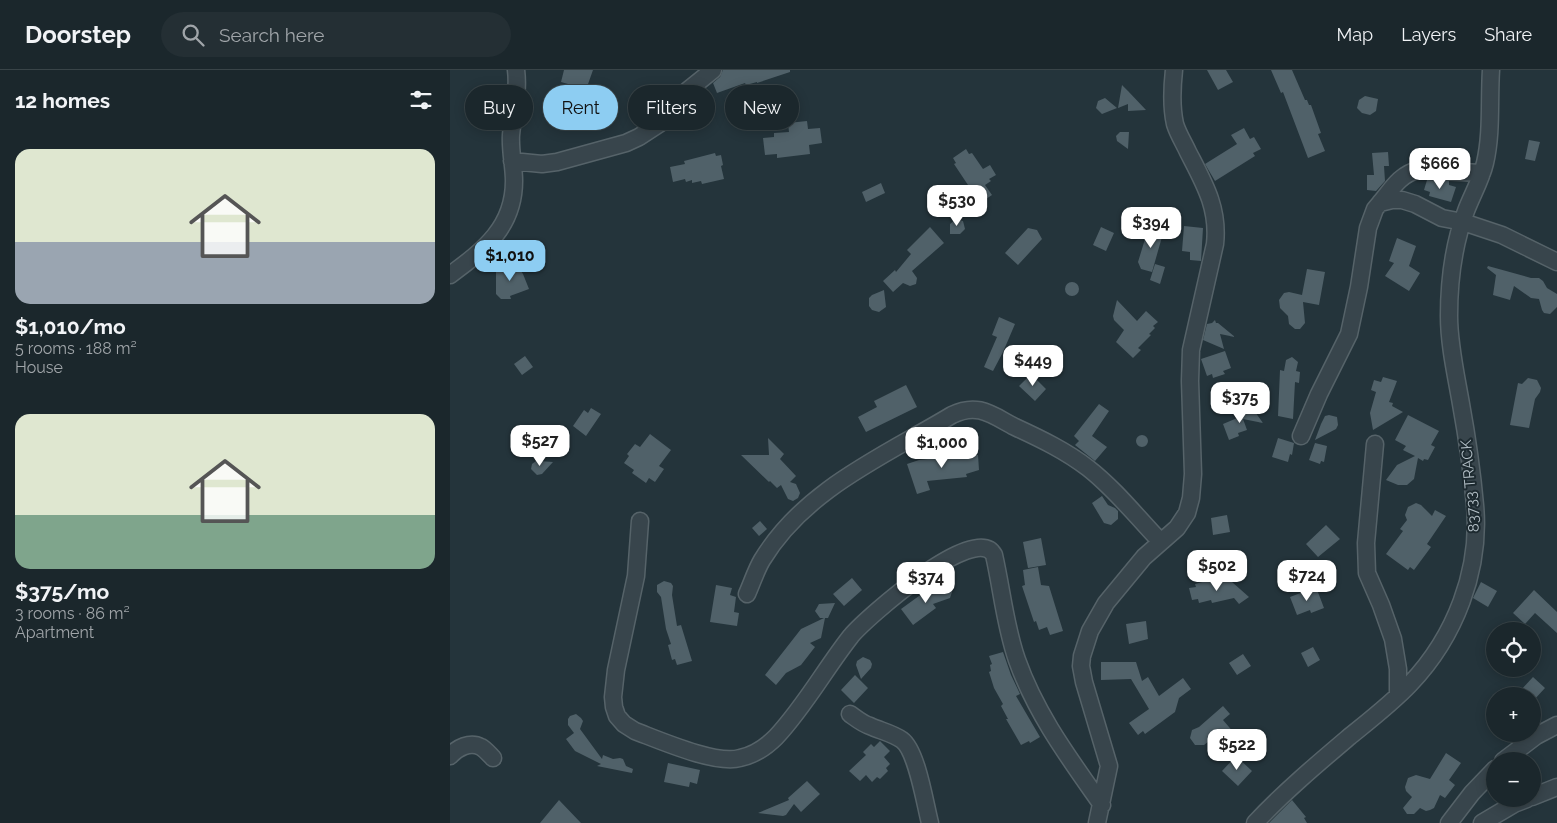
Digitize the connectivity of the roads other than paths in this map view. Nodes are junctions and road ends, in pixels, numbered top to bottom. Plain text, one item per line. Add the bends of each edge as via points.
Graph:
1 (516, 70) edge
2 (713, 70) edge
3 (1174, 70) edge
4 (1490, 70) edge
5 (512, 161) junction
6 (1482, 173) junction
7 (1380, 203) junction
8 (1463, 222) junction
9 (1557, 262) edge
10 (450, 275) edge
11 (1300, 436) dead end
12 (1376, 444) dead end
13 (640, 521) dead end
14 (1160, 542) junction
15 (747, 594) dead end
16 (1398, 695) junction
17 (850, 714) dead end
18 (1557, 725) edge
19 (1515, 752) edge
20 (450, 756) edge
21 (493, 758) dead end
22 (1486, 778) edge
23 (1557, 787) edge
24 (1541, 793) edge
25 (1102, 805) junction
26 (1509, 807) edge
27 (930, 823) edge
28 (1097, 823) edge
29 (1255, 823) edge
30 (1449, 823) edge
31 (1482, 823) edge

1 - 5 street
2 - 5 street via 687,91 665,120 639,137 557,162
3 - 14 street via 1172,106 1176,126 1204,184 1217,228 1191,350 1191,498 1184,520
4 - 6 street, 83733 TRACK via 1488,145
5 - 10 street via 514,196 505,223 481,251
6 - 7 street via 1418,170 1401,179
6 - 8 street, 83733 TRACK
7 - 8 street via 1402,200 1442,218
7 - 11 street via 1368,228 1349,334
8 - 9 street via 1502,235
8 - 16 street, 83733 TRACK via 1455,257 1449,316 1475,507 1474,560 1467,588 1447,634 1420,673
12 - 16 street via 1366,542 1367,573 1395,646
13 - 25 street via 636,576 613,697 617,716 634,731 714,758 738,759 760,750 789,722 851,637 873,614 947,559 972,549 987,549 994,555 1007,626 1029,690 1053,734
14 - 15 street via 1090,469 1054,446 969,408 853,473 801,511 762,560
14 - 25 street via 1106,603 1090,631 1082,656 1084,682 1109,766
16 - 29 street, 83733 TRACK via 1297,781
17 - 27 street via 904,741 920,781
18 - 19 street
20 - 21 street via 456,749 473,745 481,747
22 - 30 street
23 - 24 street
25 - 28 street
26 - 31 street

